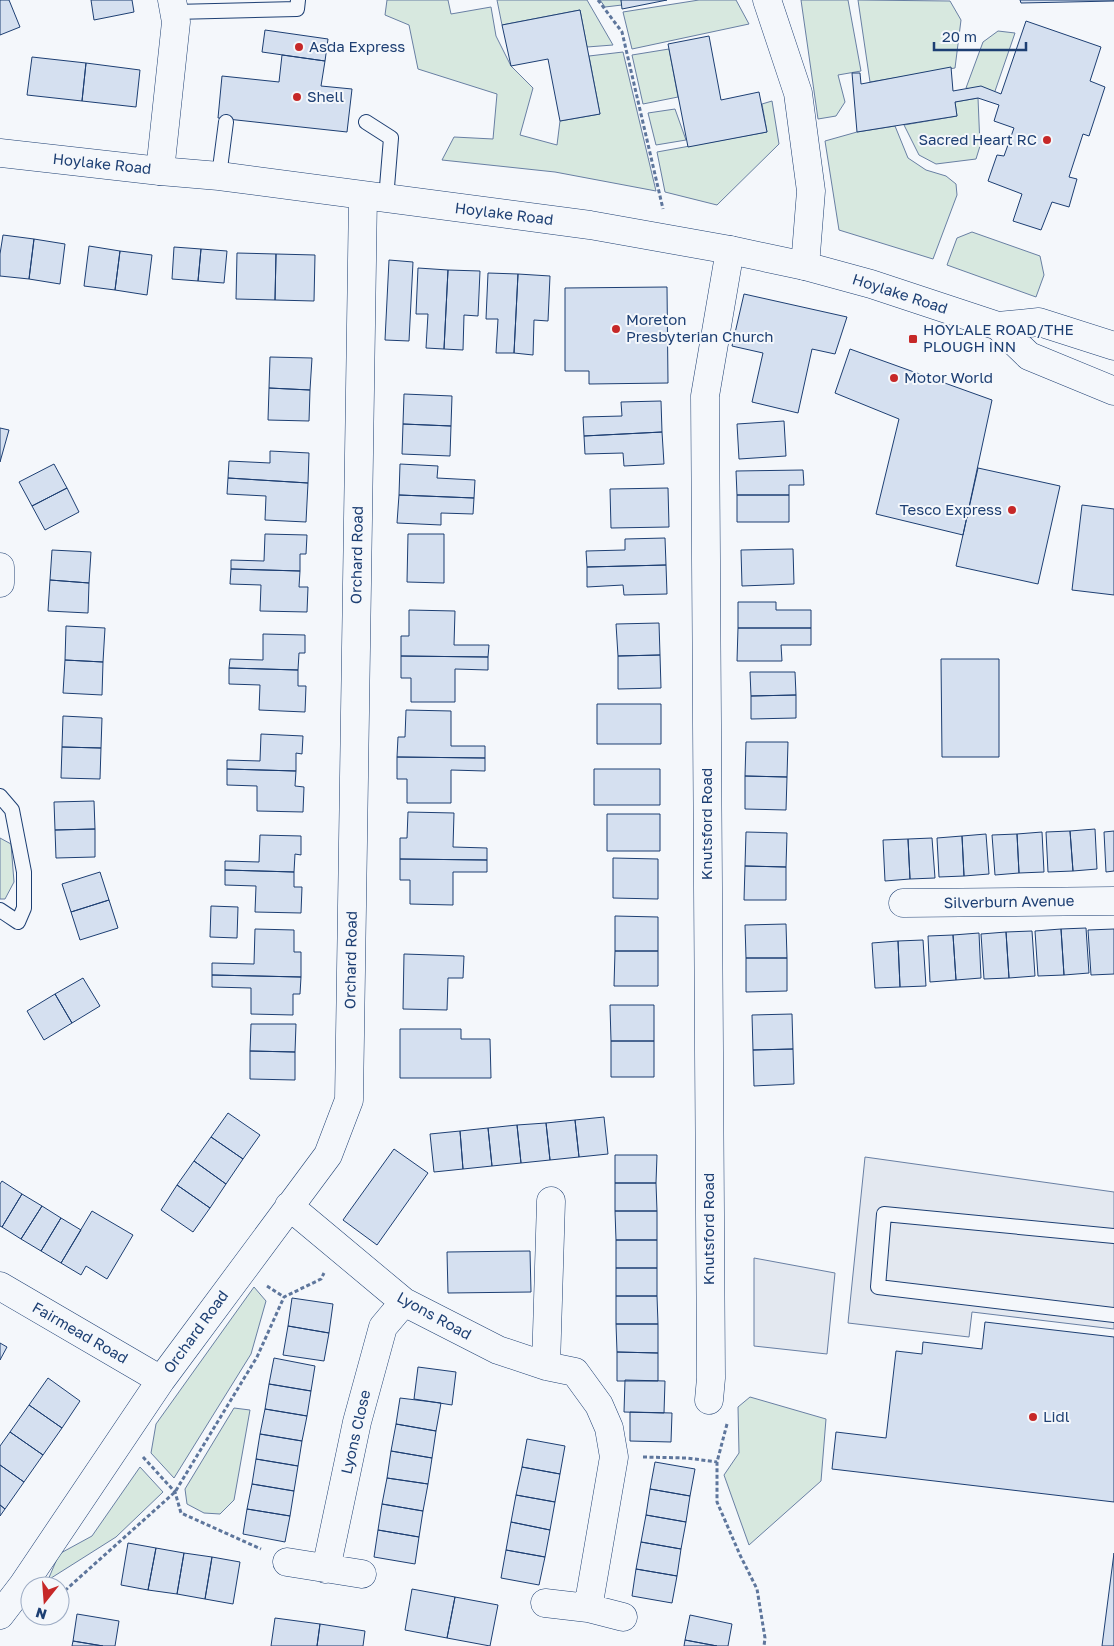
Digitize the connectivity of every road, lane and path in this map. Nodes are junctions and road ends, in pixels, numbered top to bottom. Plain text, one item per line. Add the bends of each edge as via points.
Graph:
1 (298, 0) edge
2 (598, 0) edge
3 (767, 0) edge
4 (173, 6) edge
5 (226, 122) dead end
6 (366, 122) dead end
7 (0, 153) edge
8 (160, 171) junction
9 (220, 176) junction
10 (374, 198) junction
11 (668, 239) junction
12 (730, 250) junction
13 (805, 266) junction
14 (998, 326) junction
15 (1114, 346) edge
16 (1114, 391) edge
17 (0, 567) edge
18 (0, 583) edge
19 (0, 796) edge
20 (1114, 901) edge
21 (903, 903) dead end
22 (0, 910) edge
23 (551, 1201) dead end
24 (289, 1206) junction
25 (1114, 1236) edge
26 (336, 1244) junction
27 (0, 1286) edge
28 (404, 1302) junction
29 (1114, 1315) edge
30 (546, 1366) junction
31 (161, 1380) junction
32 (709, 1400) joint
33 (124, 1433) junction
34 (614, 1457) junction
35 (718, 1462) junction
36 (174, 1492) junction
37 (287, 1562) joint
38 (326, 1569) junction
39 (362, 1574) dead end
40 (70, 1586) edge
41 (545, 1604) dead end
42 (588, 1608) junction
43 (0, 1616) edge
44 (623, 1617) dead end
45 (764, 1646) edge

1 - 4 lane via 297,9
2 - 11 path via 622,32 662,200
3 - 13 street via 798,93 811,191
4 - 8 street via 176,22
5 - 9 lane
6 - 10 lane via 391,138
7 - 8 street, Hoylake Road
8 - 9 street, Hoylake Road
9 - 10 street, Hoylake Road
10 - 11 street, Hoylake Road via 590,225
10 - 24 street, Orchard Road via 349,1100 328,1155
11 - 12 street, Hoylake Road
12 - 13 street, Hoylake Road
12 - 32 street, Knutsford Road via 705,396
13 - 14 street, Hoylake Road
14 - 15 street, Hoylake Road via 1039,322
14 - 16 street, Hoylake Road via 1029,356
17 - 18 street
19 - 22 lane via 12,810 24,872 24,908 18,922
20 - 21 street, Silverburn Avenue
23 - 30 street
24 - 26 street, Lyons Road
24 - 31 street, Orchard Road
25 - 29 lane via 884,1214 878,1287
26 - 28 street, Lyons Road
26 - 36 path via 321,1279 284,1297 257,1357
27 - 31 street, Fairmead Road
28 - 30 street, Lyons Road via 498,1350
28 - 38 street, Lyons Close via 383,1327 357,1422
30 - 34 street, Lyons Road via 575,1372 600,1405 610,1428
31 - 33 street, Orchard Road
32 - 35 path via 728,1417
33 - 36 path
33 - 43 street, Orchard Road
34 - 35 path via 687,1458
34 - 42 street, Lyons Road
35 - 45 path via 717,1502 757,1589
36 - 37 path via 182,1513
36 - 40 path
37 - 38 street
38 - 39 street
41 - 42 street
42 - 44 street

